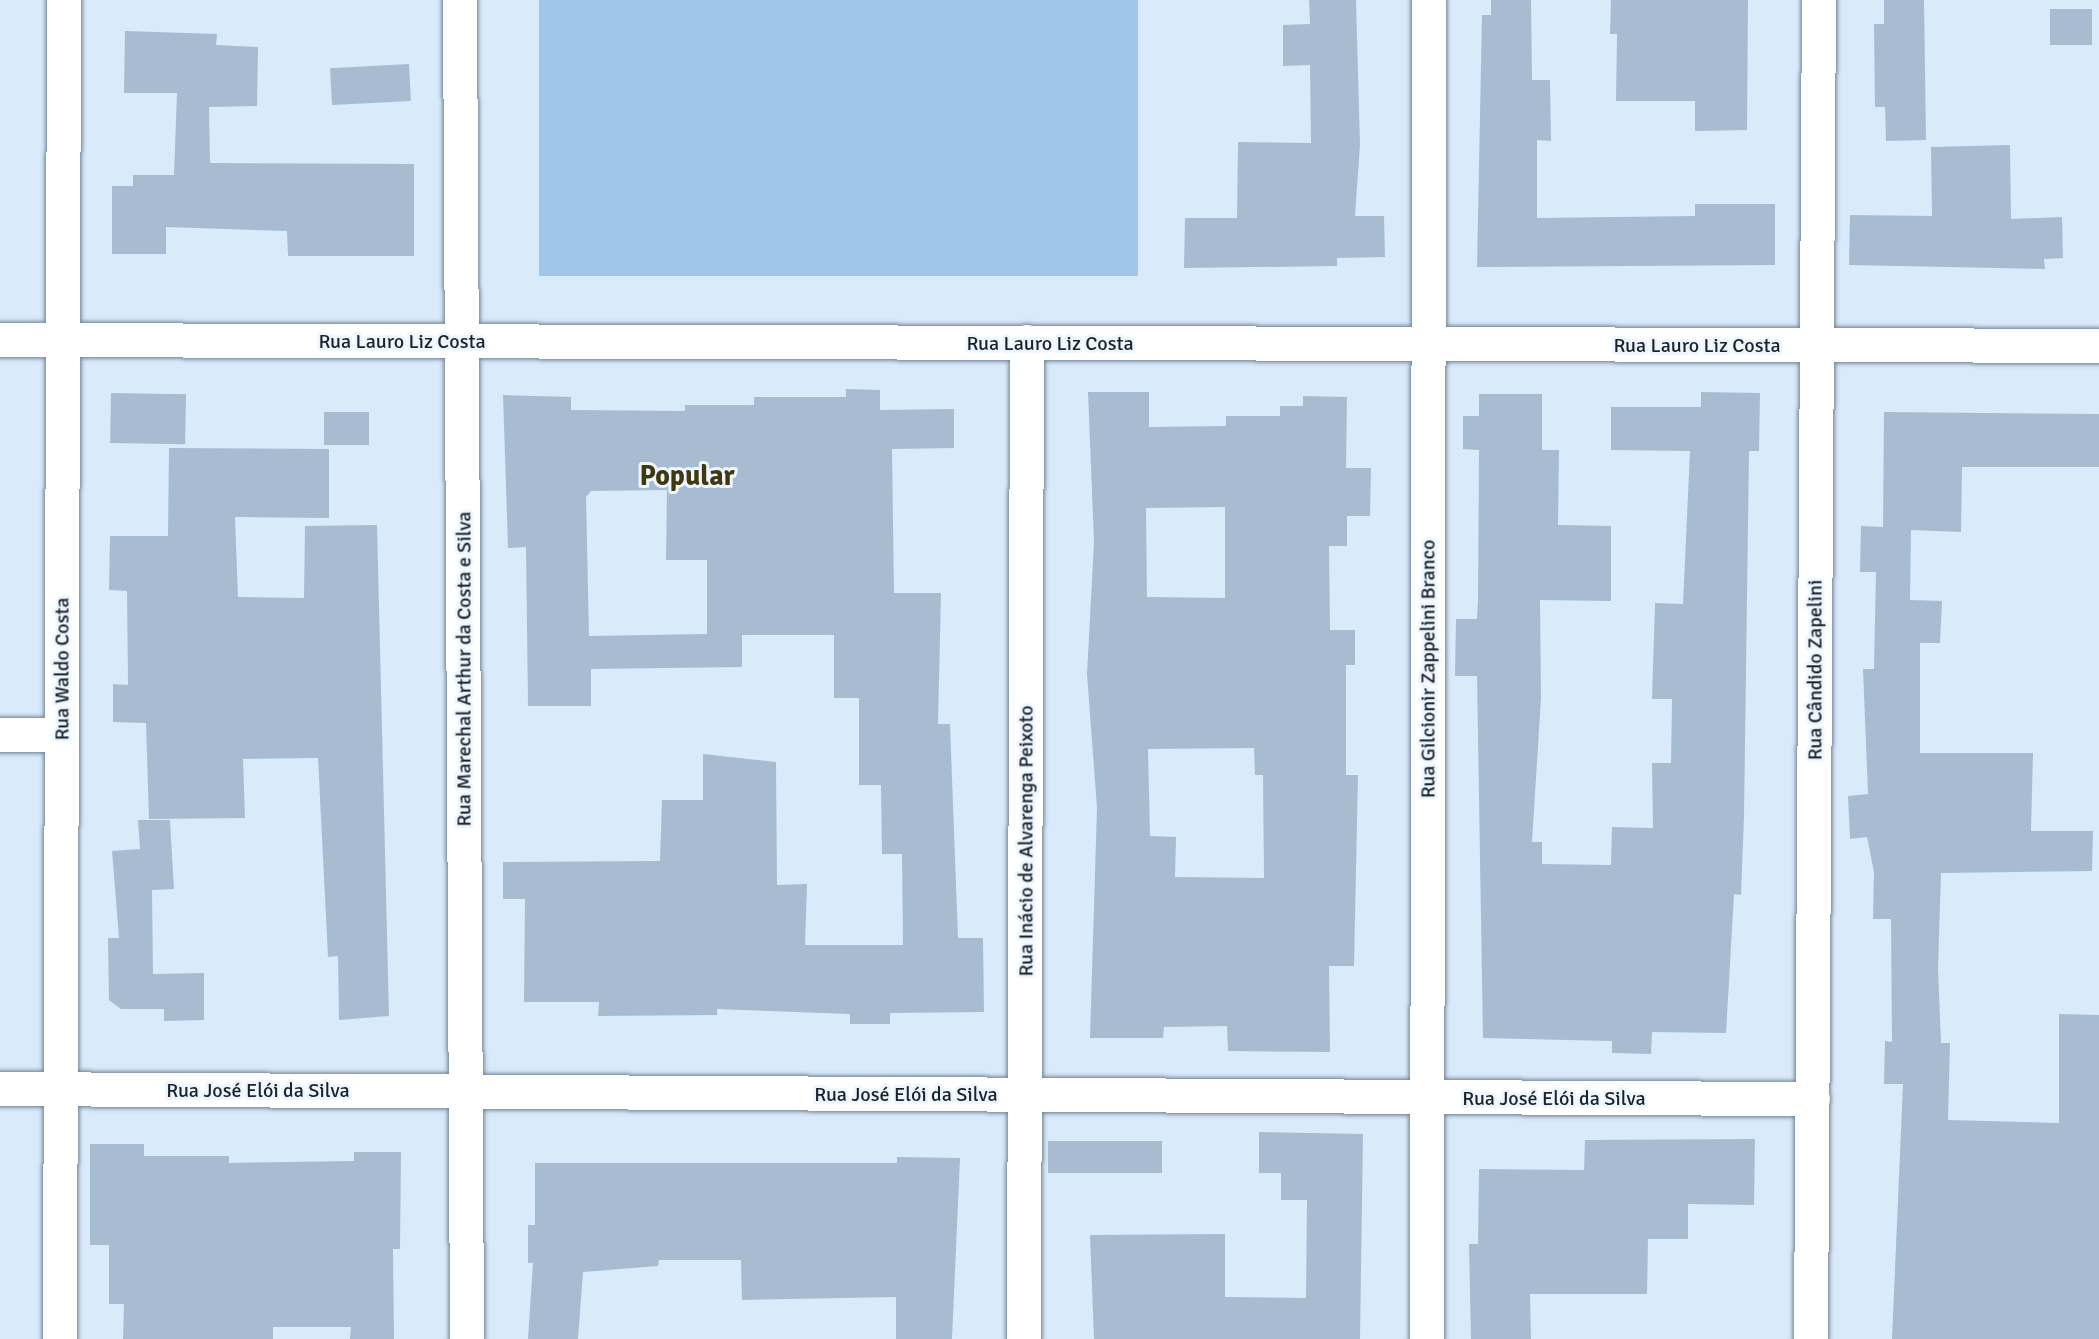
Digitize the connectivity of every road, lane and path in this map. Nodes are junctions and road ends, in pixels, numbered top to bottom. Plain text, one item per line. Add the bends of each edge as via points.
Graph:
1 (64, 0) edge
2 (460, 0) edge
3 (1429, 0) edge
4 (1819, 0) edge
5 (0, 340) edge
6 (63, 340) junction
7 (462, 341) junction
8 (1027, 342) junction
9 (1428, 344) junction
10 (1817, 345) junction
11 (2099, 346) edge
12 (0, 735) edge
13 (61, 735) junction
14 (0, 1089) edge
15 (60, 1089) junction
16 (466, 1091) junction
17 (1025, 1095) junction
18 (1427, 1097) junction
19 (1813, 1099) junction
20 (60, 1339) edge
21 (467, 1339) edge
22 (1024, 1339) edge
23 (1427, 1339) edge
24 (1811, 1339) edge

1 - 6 street, Rua Waldo Costa
2 - 7 street, Rua Marechal Arthur da Costa e Silva
3 - 9 street, Rua Gilcionir Zappelini Branco
4 - 10 street, Rua Cândido Zapelini
5 - 6 street, Rua Lauro Liz Costa
6 - 7 street, Rua Lauro Liz Costa
6 - 13 street, Rua Waldo Costa
7 - 8 street, Rua Lauro Liz Costa
7 - 16 street, Rua Marechal Arthur da Costa e Silva
8 - 9 street, Rua Lauro Liz Costa
8 - 17 street, Rua Inácio de Alvarenga Peixoto
9 - 10 street, Rua Lauro Liz Costa
9 - 18 street, Rua Gilcionir Zappelini Branco
10 - 11 street, Rua Lauro Liz Costa
10 - 19 street, Rua Cândido Zapelini
12 - 13 street
13 - 15 street, Rua Waldo Costa
14 - 15 street, Rua José Elói da Silva
15 - 16 street, Rua José Elói da Silva
15 - 20 street, Rua Waldo Costa
16 - 17 street, Rua José Elói da Silva
16 - 21 street, Rua Marechal Arthur da Costa e Silva
17 - 18 street, Rua José Elói da Silva
17 - 22 street, Rua Inácio de Alvarenga Peixoto
18 - 19 street, Rua José Elói da Silva
18 - 23 street, Rua Gilcionir Zappelini Branco
19 - 24 street, Rua Cândido Zapelini

